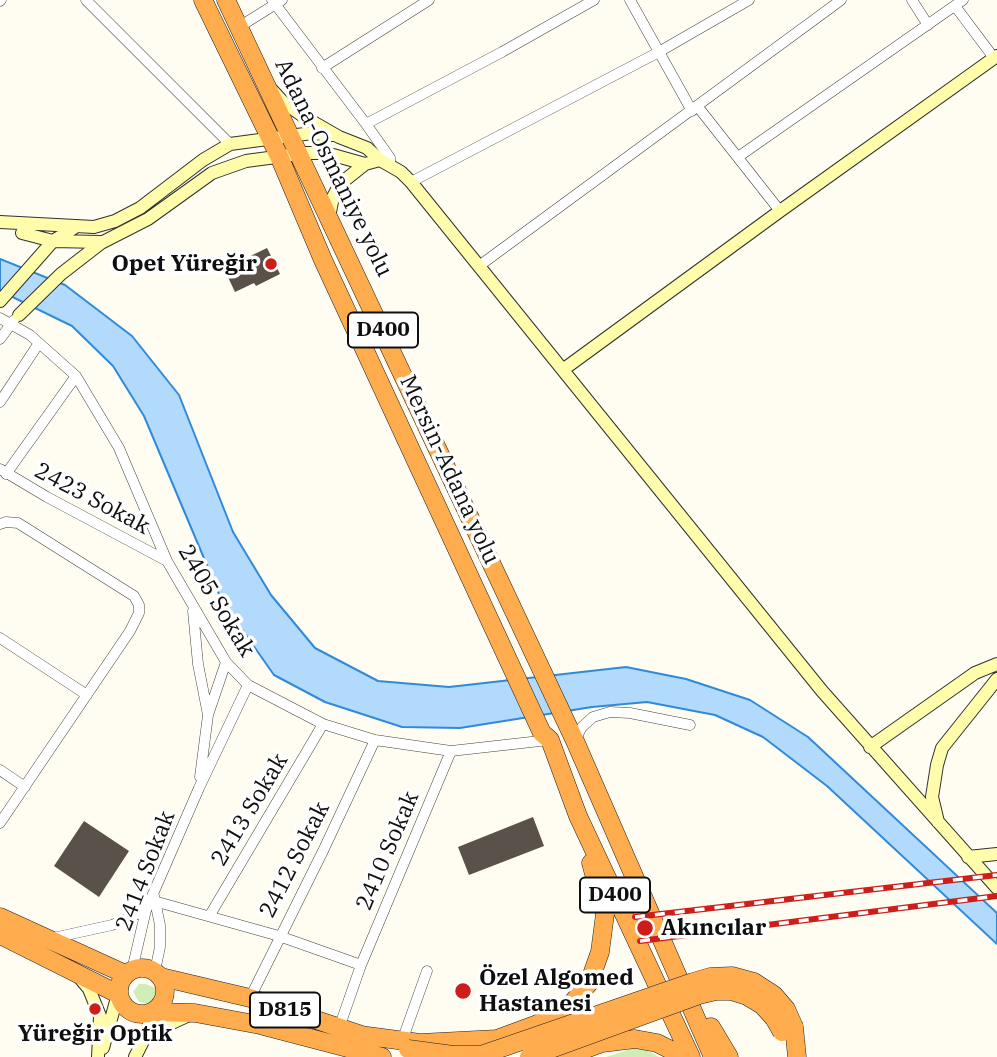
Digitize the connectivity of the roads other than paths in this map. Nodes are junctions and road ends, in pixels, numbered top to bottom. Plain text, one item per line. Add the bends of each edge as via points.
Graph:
1 (86, 0) edge
2 (203, 0) edge
3 (226, 0) edge
4 (429, 0) edge
5 (594, 0) edge
6 (630, 0) edge
7 (749, 0) edge
8 (841, 0) edge
9 (912, 0) edge
10 (276, 1) edge
11 (959, 3) edge
12 (928, 25) junction
13 (239, 27) junction
14 (657, 52) junction
15 (995, 57) edge
16 (322, 68) junction
17 (264, 82) junction
18 (695, 109) junction
19 (366, 124) junction
20 (292, 135) junction
21 (340, 136) junction
22 (271, 139) junction
23 (230, 144) junction
24 (300, 154) junction
25 (279, 156) junction
26 (738, 158) junction
27 (385, 162) junction
28 (365, 164) junction
29 (411, 182) junction
30 (780, 211) junction
31 (328, 218) junction
32 (0, 223) edge
33 (94, 227) junction
34 (74, 228) junction
35 (22, 233) junction
36 (53, 241) junction
37 (101, 243) junction
38 (38, 259) junction
39 (479, 266) junction
40 (0, 301) edge
41 (0, 318) edge
42 (15, 319) junction
43 (0, 339) edge
44 (39, 343) junction
45 (564, 369) junction
46 (76, 376) junction
47 (0, 402) edge
48 (3, 472) edge
49 (0, 524) edge
50 (167, 561) junction
51 (193, 607) junction
52 (0, 638) edge
53 (226, 662) junction
54 (997, 664) edge
55 (997, 678) edge
56 (248, 685) junction
57 (87, 695) junction
58 (208, 715) junction
59 (323, 724) junction
60 (690, 725) dead end
61 (546, 736) junction
62 (375, 740) junction
63 (575, 741) junction
64 (870, 747) junction
65 (451, 751) junction
66 (0, 770) edge
67 (25, 787) junction
68 (199, 788) junction
69 (578, 816) junction
70 (0, 823) edge
71 (939, 825) junction
72 (997, 854) edge
73 (968, 857) junction
74 (997, 888) edge
75 (154, 898) junction
76 (146, 910) junction
77 (210, 915) junction
78 (0, 917) edge
79 (0, 936) edge
80 (279, 936) junction
81 (659, 936) junction
82 (49, 939) junction
83 (361, 965) junction
84 (71, 970) junction
85 (426, 971) dead end
86 (129, 972) junction
87 (158, 974) junction
88 (118, 994) junction
89 (250, 998) junction
90 (153, 1012) junction
91 (195, 1013) junction
92 (788, 1029) junction
93 (146, 1035) junction
94 (336, 1036) junction
95 (405, 1045) junction
96 (99, 1057) edge
97 (135, 1057) edge
98 (365, 1057) edge
99 (382, 1057) edge
100 (529, 1057) edge
101 (564, 1057) edge
102 (680, 1057) edge
103 (691, 1057) edge
104 (713, 1057) edge
105 (729, 1057) edge
106 (786, 1057) edge
107 (797, 1057) edge

1 - 23 street
2 - 22 highway, Mersin-Adana yolu / D400
3 - 13 highway, Adana-Osmaniye yolu / D400
4 - 16 street
5 - 19 street
6 - 14 street
7 - 14 street
8 - 18 street
9 - 12 street
10 - 13 street
10 - 16 street
11 - 12 street
11 - 15 street
12 - 26 street
13 - 17 highway, Adana-Osmaniye yolu / D400
14 - 18 street
14 - 29 street
15 - 30 main road
16 - 19 street
17 - 20 highway, Adana-Osmaniye yolu / D400
17 - 21 main road via 284,102
18 - 26 street
18 - 39 street
19 - 27 street via 390,158
20 - 21 main road
20 - 22 main road
20 - 24 highway, Adana-Osmaniye yolu / D400
21 - 27 main road
22 - 23 main road
22 - 25 highway, Mersin-Adana yolu / D400
23 - 33 main road via 140,208
24 - 25 main road
24 - 28 main road via 326,153
24 - 31 highway, Adana-Osmaniye yolu / D400
25 - 37 main road via 212,173 148,219
25 - 61 highway, Mersin-Adana yolu / D400 via 323,260
26 - 30 street
27 - 28 main road
27 - 29 main road
28 - 31 main road via 340,184
29 - 39 main road
30 - 45 main road
31 - 63 highway, Adana-Osmaniye yolu / D400
32 - 34 main road
32 - 35 main road
33 - 34 main road
33 - 37 main road
34 - 36 main road
35 - 36 main road
35 - 38 main road
36 - 37 main road
36 - 38 main road
37 - 42 main road
38 - 40 main road
39 - 45 main road
41 - 42 street, 2405 Sokak
42 - 43 street
42 - 44 street, 2405 Sokak
44 - 46 street, 2405 Sokak
44 - 47 street
45 - 64 main road
46 - 48 street
46 - 50 street, 2405 Sokak via 119,448
48 - 50 street, 2423 Sokak
49 - 57 street via 18,523 134,596 139,613
50 - 51 street, 2405 Sokak
51 - 53 street, 2405 Sokak
51 - 58 street, 2414 Sokak
52 - 57 street
53 - 56 street, 2405 Sokak
53 - 58 street
54 - 64 main road via 975,673
55 - 71 main road via 942,748 932,797
56 - 59 street, 2405 Sokak
56 - 68 street, 2414 Sokak
57 - 67 street
58 - 68 street, 2414 Sokak
59 - 62 street, 2405 Sokak
59 - 77 street, 2413 Sokak
60 - 63 street via 610,712 593,717
61 - 65 street, 2405 Sokak
61 - 69 highway, D400
62 - 65 street, 2405 Sokak
62 - 80 street, 2412 Sokak
63 - 81 highway, D400
64 - 71 main road
65 - 83 street, 2410 Sokak
66 - 67 street
67 - 70 street
68 - 75 street, 2414 Sokak
69 - 95 highway via 605,914 600,952 589,983 568,1009 497,1039
69 - 103 highway, D400
71 - 73 main road
72 - 73 main road
73 - 74 main road
75 - 76 street, 2414 Sokak
75 - 77 street
75 - 87 street via 160,925
76 - 82 street via 112,925
76 - 86 street, 2414 Sokak
77 - 80 street
78 - 82 highway, D815
79 - 84 highway, D815
80 - 83 street
80 - 89 street, 2412 Sokak
81 - 104 highway, D400
81 - 105 highway
82 - 86 highway, D815
83 - 94 street, 2410 Sokak
84 - 88 highway, D815
84 - 96 main road via 89,989 100,1016
85 - 95 street
86 - 87 highway, D815 via 139,967
86 - 88 highway via 121,980
87 - 89 highway, D815
87 - 90 highway via 165,992
88 - 90 highway, D815 via 131,1012
88 - 96 main road
89 - 94 highway, D815
90 - 91 highway, D815
90 - 93 main road
91 - 93 main road
91 - 94 highway, D815
92 - 95 highway, bridge via 786,1009 774,995 754,982 732,976 693,982 481,1055 453,1055
92 - 100 highway, bridge via 747,996 716,991
92 - 106 highway
92 - 107 highway
93 - 97 main road
94 - 95 highway, D815 via 360,1035
94 - 98 highway
94 - 99 highway
101 - 102 highway via 602,1042 635,1039 657,1043

